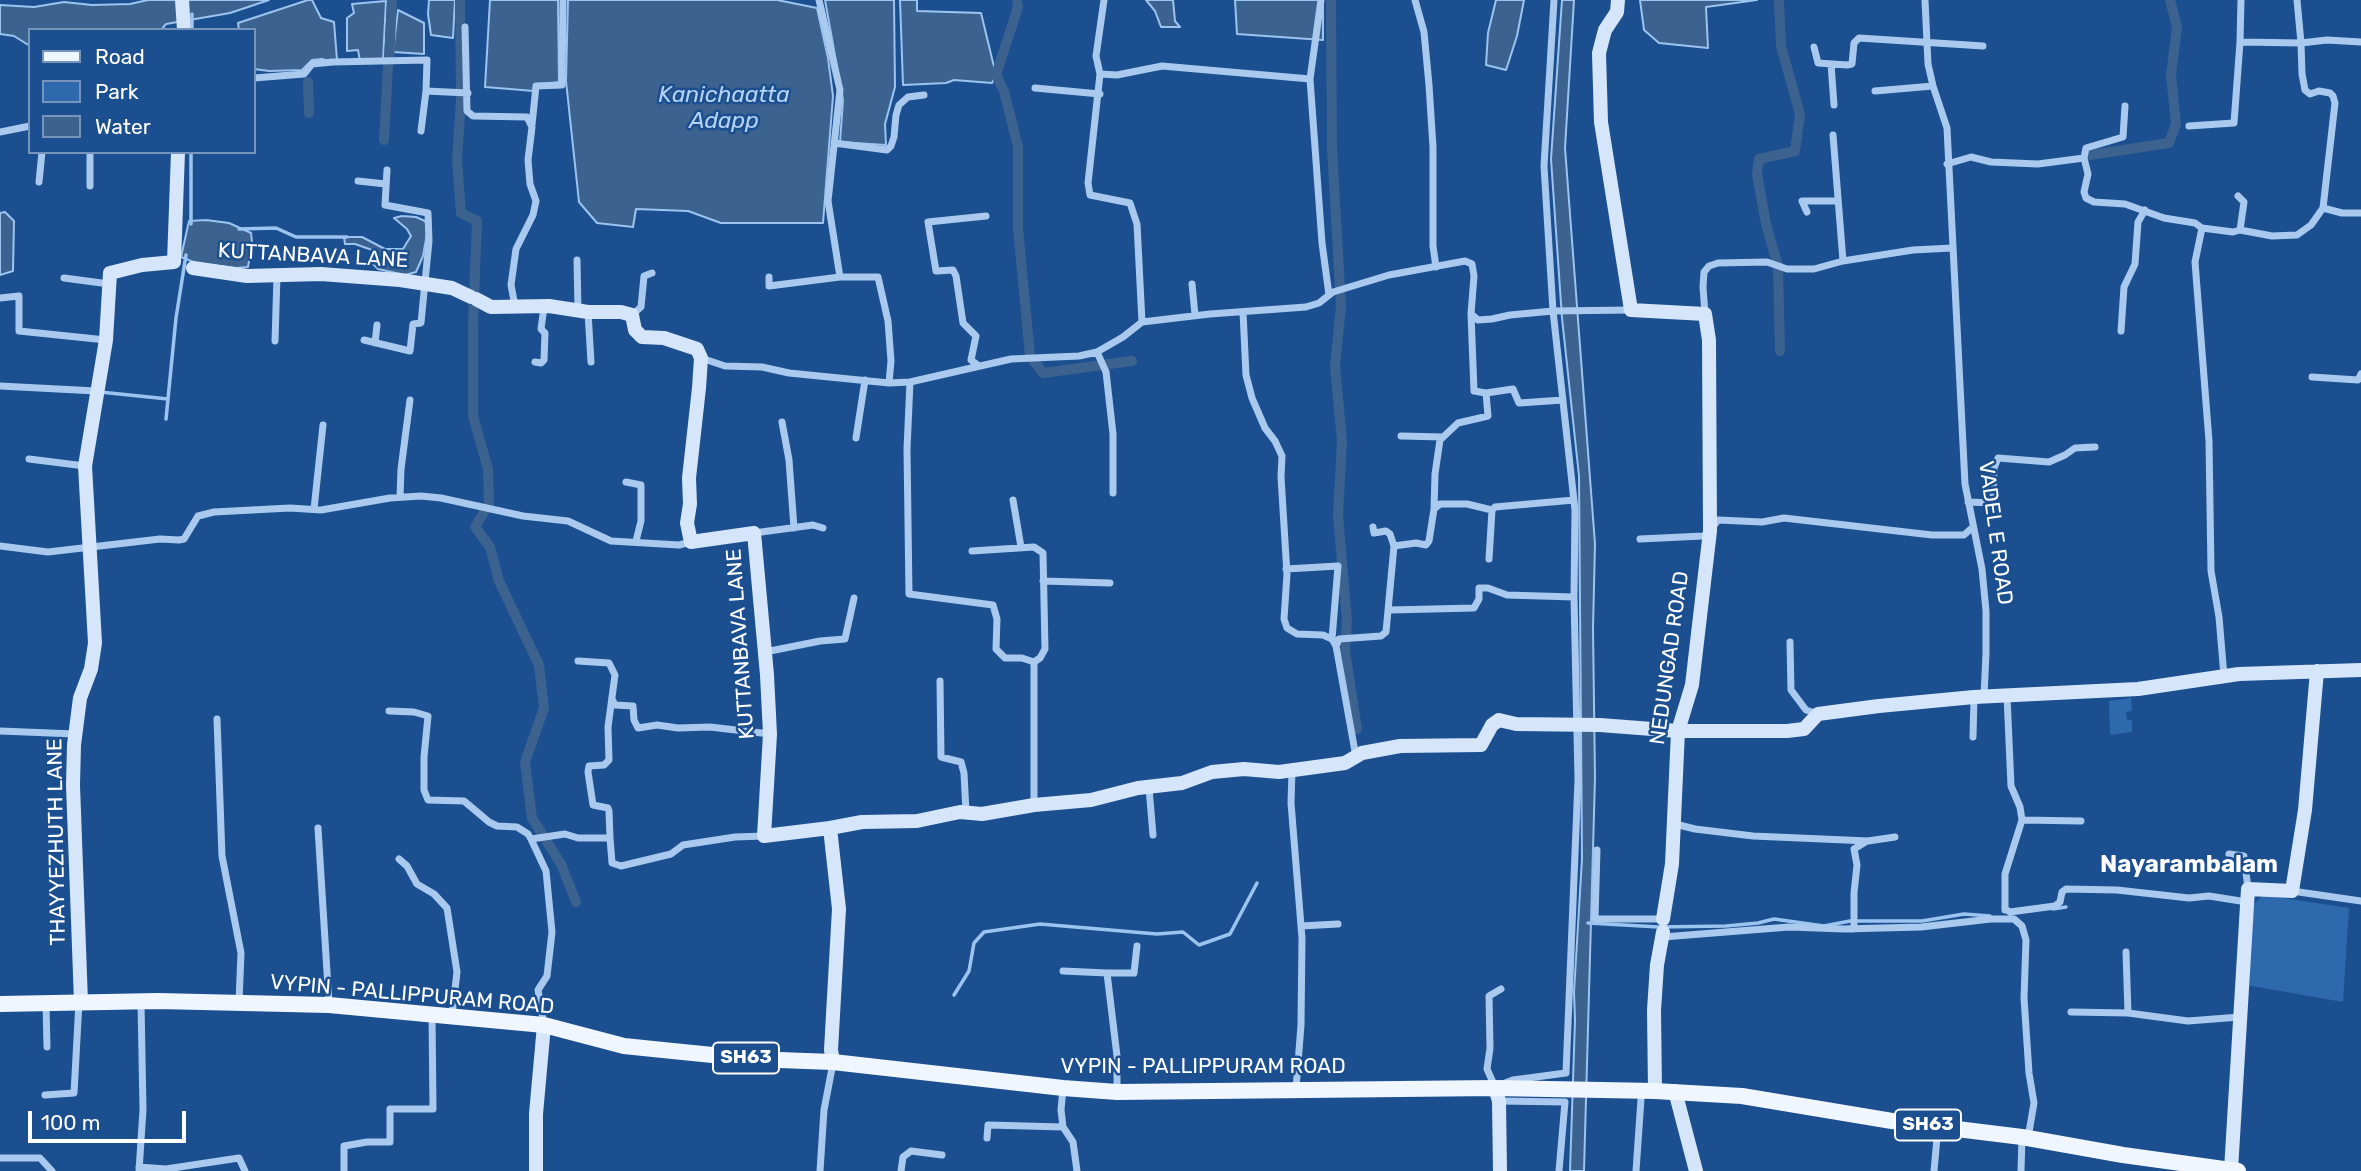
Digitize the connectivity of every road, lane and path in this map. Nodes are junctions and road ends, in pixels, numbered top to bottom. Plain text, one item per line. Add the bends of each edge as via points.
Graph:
1 (182, 0) edge
2 (563, 0) edge
3 (819, 0) edge
4 (1104, 0) edge
5 (1321, 0) edge
6 (1415, 0) edge
7 (1554, 0) edge
8 (1618, 0) edge
9 (1925, 0) edge
10 (2241, 0) edge
11 (2297, 0) edge
12 (465, 27) dead end
13 (184, 28) edge
14 (2240, 42) junction
15 (2361, 42) edge
16 (1926, 43) junction
17 (2301, 43) junction
18 (1983, 46) dead end
19 (1814, 47) dead end
20 (1831, 64) junction
21 (1100, 74) junction
22 (256, 78) edge
23 (1310, 79) junction
24 (1933, 86) junction
25 (1035, 88) dead end
26 (426, 91) junction
27 (1874, 91) dead end
28 (468, 93) junction
29 (1100, 94) junction
30 (924, 95) dead end
31 (1835, 105) dead end
32 (2125, 106) dead end
33 (28, 126) edge
34 (2189, 126) dead end
35 (532, 127) junction
36 (421, 131) dead end
37 (0, 132) edge
38 (1833, 135) dead end
39 (834, 143) junction
40 (42, 154) edge
41 (90, 154) edge
42 (178, 154) edge
43 (2084, 158) junction
44 (1947, 164) junction
45 (387, 170) dead end
46 (358, 181) dead end
47 (39, 182) dead end
48 (386, 184) junction
49 (90, 186) dead end
50 (2238, 196) dead end
51 (1838, 201) junction
52 (2323, 208) junction
53 (2145, 210) junction
54 (1807, 212) dead end
55 (2361, 213) edge
56 (986, 216) dead end
57 (2203, 228) junction
58 (2240, 230) junction
59 (1952, 248) junction
60 (577, 260) dead end
61 (1843, 261) junction
62 (184, 265) junction
63 (1436, 267) junction
64 (652, 273) dead end
65 (277, 276) junction
66 (768, 277) dead end
67 (840, 277) junction
68 (64, 278) dead end
69 (110, 284) junction
70 (424, 284) junction
71 (1192, 284) dead end
72 (1331, 294) junction
73 (0, 298) edge
74 (544, 306) junction
75 (515, 307) junction
76 (1631, 310) junction
77 (583, 311) junction
78 (1553, 311) junction
79 (1243, 312) junction
80 (1471, 314) junction
81 (1705, 314) junction
82 (632, 315) junction
83 (1195, 316) junction
84 (1142, 322) junction
85 (377, 325) dead end
86 (2121, 331) dead end
87 (106, 340) junction
88 (364, 340) dead end
89 (275, 341) dead end
90 (375, 343) junction
91 (1097, 352) junction
92 (701, 358) junction
93 (535, 362) dead end
94 (591, 362) dead end
95 (979, 366) junction
96 (2361, 374) edge
97 (2312, 377) dead end
98 (865, 380) junction
99 (910, 382) junction
100 (889, 383) junction
101 (0, 386) edge
102 (96, 392) junction
103 (1486, 393) junction
104 (410, 400) dead end
105 (1563, 400) junction
106 (782, 422) dead end
107 (323, 425) dead end
108 (1401, 436) dead end
109 (1444, 437) junction
110 (856, 438) dead end
111 (2095, 447) dead end
112 (29, 460) dead end
113 (85, 466) junction
114 (626, 482) dead end
115 (1113, 493) dead end
116 (400, 497) junction
117 (1013, 500) dead end
118 (1574, 500) junction
119 (1968, 502) junction
120 (314, 509) junction
121 (1434, 509) junction
122 (1492, 510) junction
123 (1373, 527) dead end
124 (1973, 527) junction
125 (794, 528) junction
126 (823, 528) dead end
127 (1710, 531) junction
128 (754, 533) junction
129 (1640, 539) dead end
130 (636, 541) junction
131 (691, 541) junction
132 (0, 546) edge
133 (88, 546) junction
134 (1394, 546) junction
135 (1021, 547) junction
136 (972, 551) dead end
137 (1489, 559) dead end
138 (1286, 569) junction
139 (1043, 581) junction
140 (1110, 583) dead end
141 (1574, 597) junction
142 (854, 598) dead end
143 (1390, 610) junction
144 (1334, 642) junction
145 (1790, 642) dead end
146 (764, 653) junction
147 (578, 661) dead end
148 (1034, 662) junction
149 (2361, 670) edge
150 (2317, 671) junction
151 (2224, 676) junction
152 (940, 681) dead end
153 (2007, 696) junction
154 (1979, 697) junction
155 (612, 699) junction
156 (389, 711) dead end
157 (1818, 714) junction
158 (217, 719) dead end
159 (1577, 725) junction
160 (0, 730) edge
161 (1678, 731) junction
162 (75, 734) junction
163 (770, 734) junction
164 (1973, 737) dead end
165 (1357, 757) junction
166 (1292, 771) junction
167 (1149, 788) junction
168 (1034, 805) junction
169 (966, 813) junction
170 (2022, 820) junction
171 (2081, 821) dead end
172 (1675, 824) junction
173 (318, 828) dead end
174 (830, 828) junction
175 (1153, 835) dead end
176 (764, 836) junction
177 (1895, 837) dead end
178 (610, 838) junction
179 (535, 839) junction
180 (1868, 841) junction
181 (1597, 850) dead end
182 (2229, 853) dead end
183 (399, 859) dead end
184 (2292, 891) junction
185 (2248, 896) junction
186 (2361, 901) edge
187 (2005, 909) junction
188 (2003, 918) junction
189 (1854, 923) junction
190 (1339, 924) dead end
191 (1301, 926) junction
192 (1663, 929) junction
193 (1137, 946) dead end
194 (2126, 952) dead end
195 (1063, 971) dead end
196 (1107, 973) junction
197 (1501, 989) dead end
198 (46, 1002) junction
199 (80, 1002) junction
200 (141, 1002) junction
201 (239, 1002) junction
202 (0, 1004) edge
203 (329, 1004) junction
204 (2071, 1012) dead end
205 (2128, 1013) junction
206 (432, 1014) junction
207 (452, 1016) junction
208 (2241, 1017) junction
209 (544, 1025) junction
210 (47, 1047) dead end
211 (833, 1062) junction
212 (1063, 1088) junction
213 (1296, 1090) junction
214 (1117, 1091) junction
215 (1675, 1091) junction
216 (1497, 1094) junction
217 (45, 1095) dead end
218 (1648, 1095) junction
219 (1063, 1127) junction
220 (1938, 1127) junction
221 (2025, 1137) junction
222 (987, 1138) dead end
223 (942, 1155) dead end
224 (0, 1158) edge
225 (195, 1167) edge
226 (139, 1169) edge
227 (2235, 1170) edge
228 (52, 1171) edge
229 (245, 1171) edge
230 (344, 1171) edge
231 (536, 1171) edge
232 (820, 1171) edge
233 (901, 1171) edge
234 (1077, 1171) edge
235 (1500, 1171) edge
236 (1559, 1171) edge
237 (1636, 1171) edge
238 (1696, 1171) edge
239 (1934, 1171) edge
240 (2021, 1171) edge

1 - 13 street
2 - 35 street via 562,85 537,86
3 - 39 street via 839,89
4 - 21 street via 1096,55
5 - 23 street
6 - 63 street via 1424,32 1429,85
7 - 78 street via 1544,166
8 - 76 street via 1599,53 1601,122
9 - 16 street, VADEL E ROAD
10 - 14 street
11 - 17 street
12 - 28 street
14 - 17 street
14 - 34 street via 2234,123
15 - 17 street
16 - 18 street
16 - 20 street via 1859,38 1854,43 1853,64
16 - 24 street, VADEL E ROAD
17 - 52 street via 2305,90 2330,93 2335,103
19 - 20 street via 1818,63
20 - 31 street
21 - 23 street via 1162,66
21 - 29 street
22 - 26 street via 304,74 312,64 427,60
23 - 72 street via 1322,243
24 - 27 street
24 - 44 street, VADEL E ROAD via 1947,128
25 - 29 street
26 - 28 street
26 - 36 street
28 - 35 street via 467,111 473,116 527,117
29 - 84 street via 1090,195 1130,203 1137,224
30 - 39 street via 908,97 900,105 887,150
32 - 43 street via 2123,137 2086,148
33 - 37 street
35 - 75 street via 528,160 536,201 516,249 511,285
38 - 51 street
39 - 67 street via 828,201
40 - 47 street
41 - 49 street
42 - 62 street
43 - 44 street via 2038,164 1971,157
43 - 53 street via 2087,198
44 - 59 street, VADEL E ROAD
45 - 48 street
46 - 48 street
48 - 70 street via 385,205 428,213
50 - 58 street via 2244,202
51 - 54 street via 1802,201
51 - 61 street
52 - 55 street
52 - 58 street via 2311,226 2297,235
53 - 57 street
53 - 86 street via 2138,222 2135,264 2124,287
56 - 95 street via 928,222 936,271 953,270 956,276 963,323 976,337 971,360
57 - 58 street
57 - 151 street via 2195,262 2210,441 2211,571
59 - 61 street, NEDUNGAD ROAD
59 - 119 street, VADEL E ROAD
60 - 77 street
61 - 81 street, NEDUNGAD ROAD via 1814,269 1787,269 1768,262 1709,266 1704,272
62 - 65 street, KUTTANBAVA LANE via 247,276
62 - 69 street via 142,265 110,273
63 - 72 street via 1389,275
63 - 80 street via 1465,261 1472,264
64 - 82 street via 644,276 641,307
65 - 70 street, KUTTANBAVA LANE via 321,274
65 - 89 street
66 - 67 street via 769,286
67 - 100 street via 878,277 888,321
68 - 69 street
69 - 87 street, THAYYEZHUTH LANE
70 - 75 street, KUTTANBAVA LANE via 452,288 491,307
70 - 90 street via 421,323 413,324 410,351
71 - 83 street
72 - 79 street via 1306,307
73 - 87 street via 19,296 19,331
74 - 75 street, KUTTANBAVA LANE
74 - 77 street, KUTTANBAVA LANE
74 - 93 street via 544,360
76 - 78 street
76 - 81 street
77 - 82 street, KUTTANBAVA LANE
77 - 94 street
78 - 80 street via 1492,320 1478,320
78 - 105 street
79 - 83 street
79 - 138 street via 1246,375 1252,398 1282,456
80 - 103 street via 1474,391
81 - 127 street, NEDUNGAD ROAD
82 - 92 street via 642,337 690,345 698,349
83 - 84 street
84 - 91 street
85 - 90 street
87 - 102 street, THAYYEZHUTH LANE
88 - 90 street
91 - 95 street
91 - 115 street via 1106,372
92 - 98 street via 725,366
92 - 131 street via 689,478
95 - 99 street
96 - 97 street via 2358,380
98 - 100 street
98 - 110 street
99 - 100 street
99 - 148 street via 909,594 993,605 996,649 1005,657
101 - 102 street
102 - 113 street, THAYYEZHUTH LANE
103 - 105 street via 1513,389 1519,402
103 - 109 street via 1488,416 1458,423
104 - 116 street
105 - 118 street
106 - 125 street
107 - 120 street
108 - 109 street
109 - 121 street via 1435,474
111 - 119 street via 2075,448 2049,462 1998,458 1993,503
112 - 113 street
113 - 133 street, THAYYEZHUTH LANE
114 - 130 street via 641,485
116 - 120 street
116 - 130 street via 441,498 568,521 611,541
117 - 135 street
118 - 122 street
118 - 141 street
119 - 124 street, VADEL E ROAD
120 - 133 street via 214,512 198,516 180,540
121 - 122 street via 1440,504 1467,504
121 - 134 street via 1426,545
122 - 137 street
123 - 134 street via 1374,533 1390,534
124 - 127 street via 1964,535 1932,535 1784,518 1718,520
124 - 154 street, VADEL E ROAD via 1986,611
125 - 126 street
125 - 128 street
127 - 129 street via 1703,536
127 - 161 street, NEDUNGAD ROAD via 1692,685
128 - 131 street, KUTTANBAVA LANE
128 - 146 street, KUTTANBAVA LANE
130 - 131 street via 678,545
132 - 133 street via 48,552
133 - 162 street, THAYYEZHUTH LANE via 94,643
134 - 143 street
135 - 136 street
135 - 139 street via 1043,553
138 - 144 street via 1287,628
138 - 144 street via 1338,566
139 - 140 street
139 - 148 street via 1045,649
141 - 143 street via 1507,595 1479,588 1474,608
141 - 159 street
142 - 146 street via 845,639
143 - 144 street via 1387,632 1381,636
144 - 165 street
145 - 157 street via 1791,690 1806,710
146 - 163 street, KUTTANBAVA LANE
147 - 155 street via 609,663 615,675
148 - 168 street
149 - 150 street
150 - 151 street
150 - 184 street via 2305,810
151 - 153 street via 2138,689
152 - 169 street via 941,757 961,762
153 - 154 street
153 - 170 street via 2011,786
154 - 157 street
154 - 164 street, VADEL E ROAD
155 - 163 street via 615,705 633,706 638,728 710,727
155 - 178 street via 609,760 589,766 588,772 592,803 609,811
156 - 179 street via 428,716 424,757 428,800 464,800 489,822 517,827
157 - 161 street via 1804,729
158 - 201 street via 222,856 241,953
159 - 161 street
159 - 165 street via 1499,720 1481,745 1400,746
159 - 216 street via 1566,1073 1513,1080
160 - 162 street
161 - 172 street, NEDUNGAD ROAD
162 - 199 street, THAYYEZHUTH LANE
163 - 176 street, KUTTANBAVA LANE
165 - 166 street
166 - 167 street via 1222,771
166 - 191 street
167 - 168 street
167 - 175 street
168 - 169 street
169 - 174 street
170 - 171 street
170 - 187 street via 2005,874
172 - 180 street via 1753,835
172 - 192 street, NEDUNGAD ROAD
173 - 203 street
174 - 176 street
174 - 211 street via 839,909
176 - 178 street via 683,845 671,854 621,866 612,863
177 - 180 street
178 - 179 street via 565,834
179 - 209 street via 546,871 552,932 547,976 538,990
180 - 189 street via 1854,849
181 - 192 street via 1595,919
182 - 185 street via 2244,856
183 - 207 street via 417,884 447,908 457,972
184 - 185 street
184 - 186 street
185 - 187 street via 2189,898 2066,889 2055,906
185 - 208 street
187 - 188 street
188 - 189 street via 1921,927
188 - 221 street via 2022,926 2026,940 2024,999 2034,1102
189 - 192 street
190 - 191 street
191 - 213 street
192 - 218 street, NEDUNGAD ROAD
193 - 196 street via 1134,972
194 - 205 street
195 - 196 street
196 - 214 street
197 - 216 street via 1489,996 1487,1069
198 - 199 main road, VYPIN - PALLIPPURAM ROAD / SH63
198 - 202 main road, VYPIN - PALLIPPURAM ROAD / SH63
198 - 210 street
199 - 200 main road, VYPIN - PALLIPPURAM ROAD / SH63
199 - 217 street via 74,1093
200 - 201 main road, VYPIN - PALLIPPURAM ROAD / SH63
200 - 226 street
201 - 203 main road, VYPIN - PALLIPPURAM ROAD / SH63
203 - 206 main road, VYPIN - PALLIPPURAM ROAD / SH63
204 - 205 street
205 - 208 street via 2188,1021
206 - 207 main road, VYPIN - PALLIPPURAM ROAD / SH63
206 - 230 street via 433,1109 390,1109 390,1142 344,1146
207 - 209 main road, VYPIN - PALLIPPURAM ROAD / SH63
208 - 227 street
209 - 211 main road, VYPIN - PALLIPPURAM ROAD / SH63 via 624,1046
209 - 231 street
211 - 212 main road, VYPIN - PALLIPPURAM ROAD / SH63
211 - 232 street
212 - 214 main road, VYPIN - PALLIPPURAM ROAD / SH63
212 - 219 street
213 - 214 main road, VYPIN - PALLIPPURAM ROAD / SH63
213 - 216 main road, VYPIN - PALLIPPURAM ROAD / SH63
215 - 218 main road, VYPIN - PALLIPPURAM ROAD / SH63
215 - 220 main road, VYPIN - PALLIPPURAM ROAD / SH63 via 1742,1096
215 - 238 street
216 - 218 main road, VYPIN - PALLIPPURAM ROAD / SH63 via 1616,1090
216 - 235 street
216 - 236 street via 1564,1102
218 - 237 street
219 - 222 street via 988,1125
219 - 234 street via 1073,1142
220 - 221 main road, VYPIN - PALLIPPURAM ROAD / SH63
220 - 239 street
221 - 227 main road, VYPIN - PALLIPPURAM ROAD / SH63
221 - 240 street
223 - 233 street via 911,1151 903,1157
224 - 228 street via 40,1158
225 - 226 street
225 - 229 street via 239,1158

